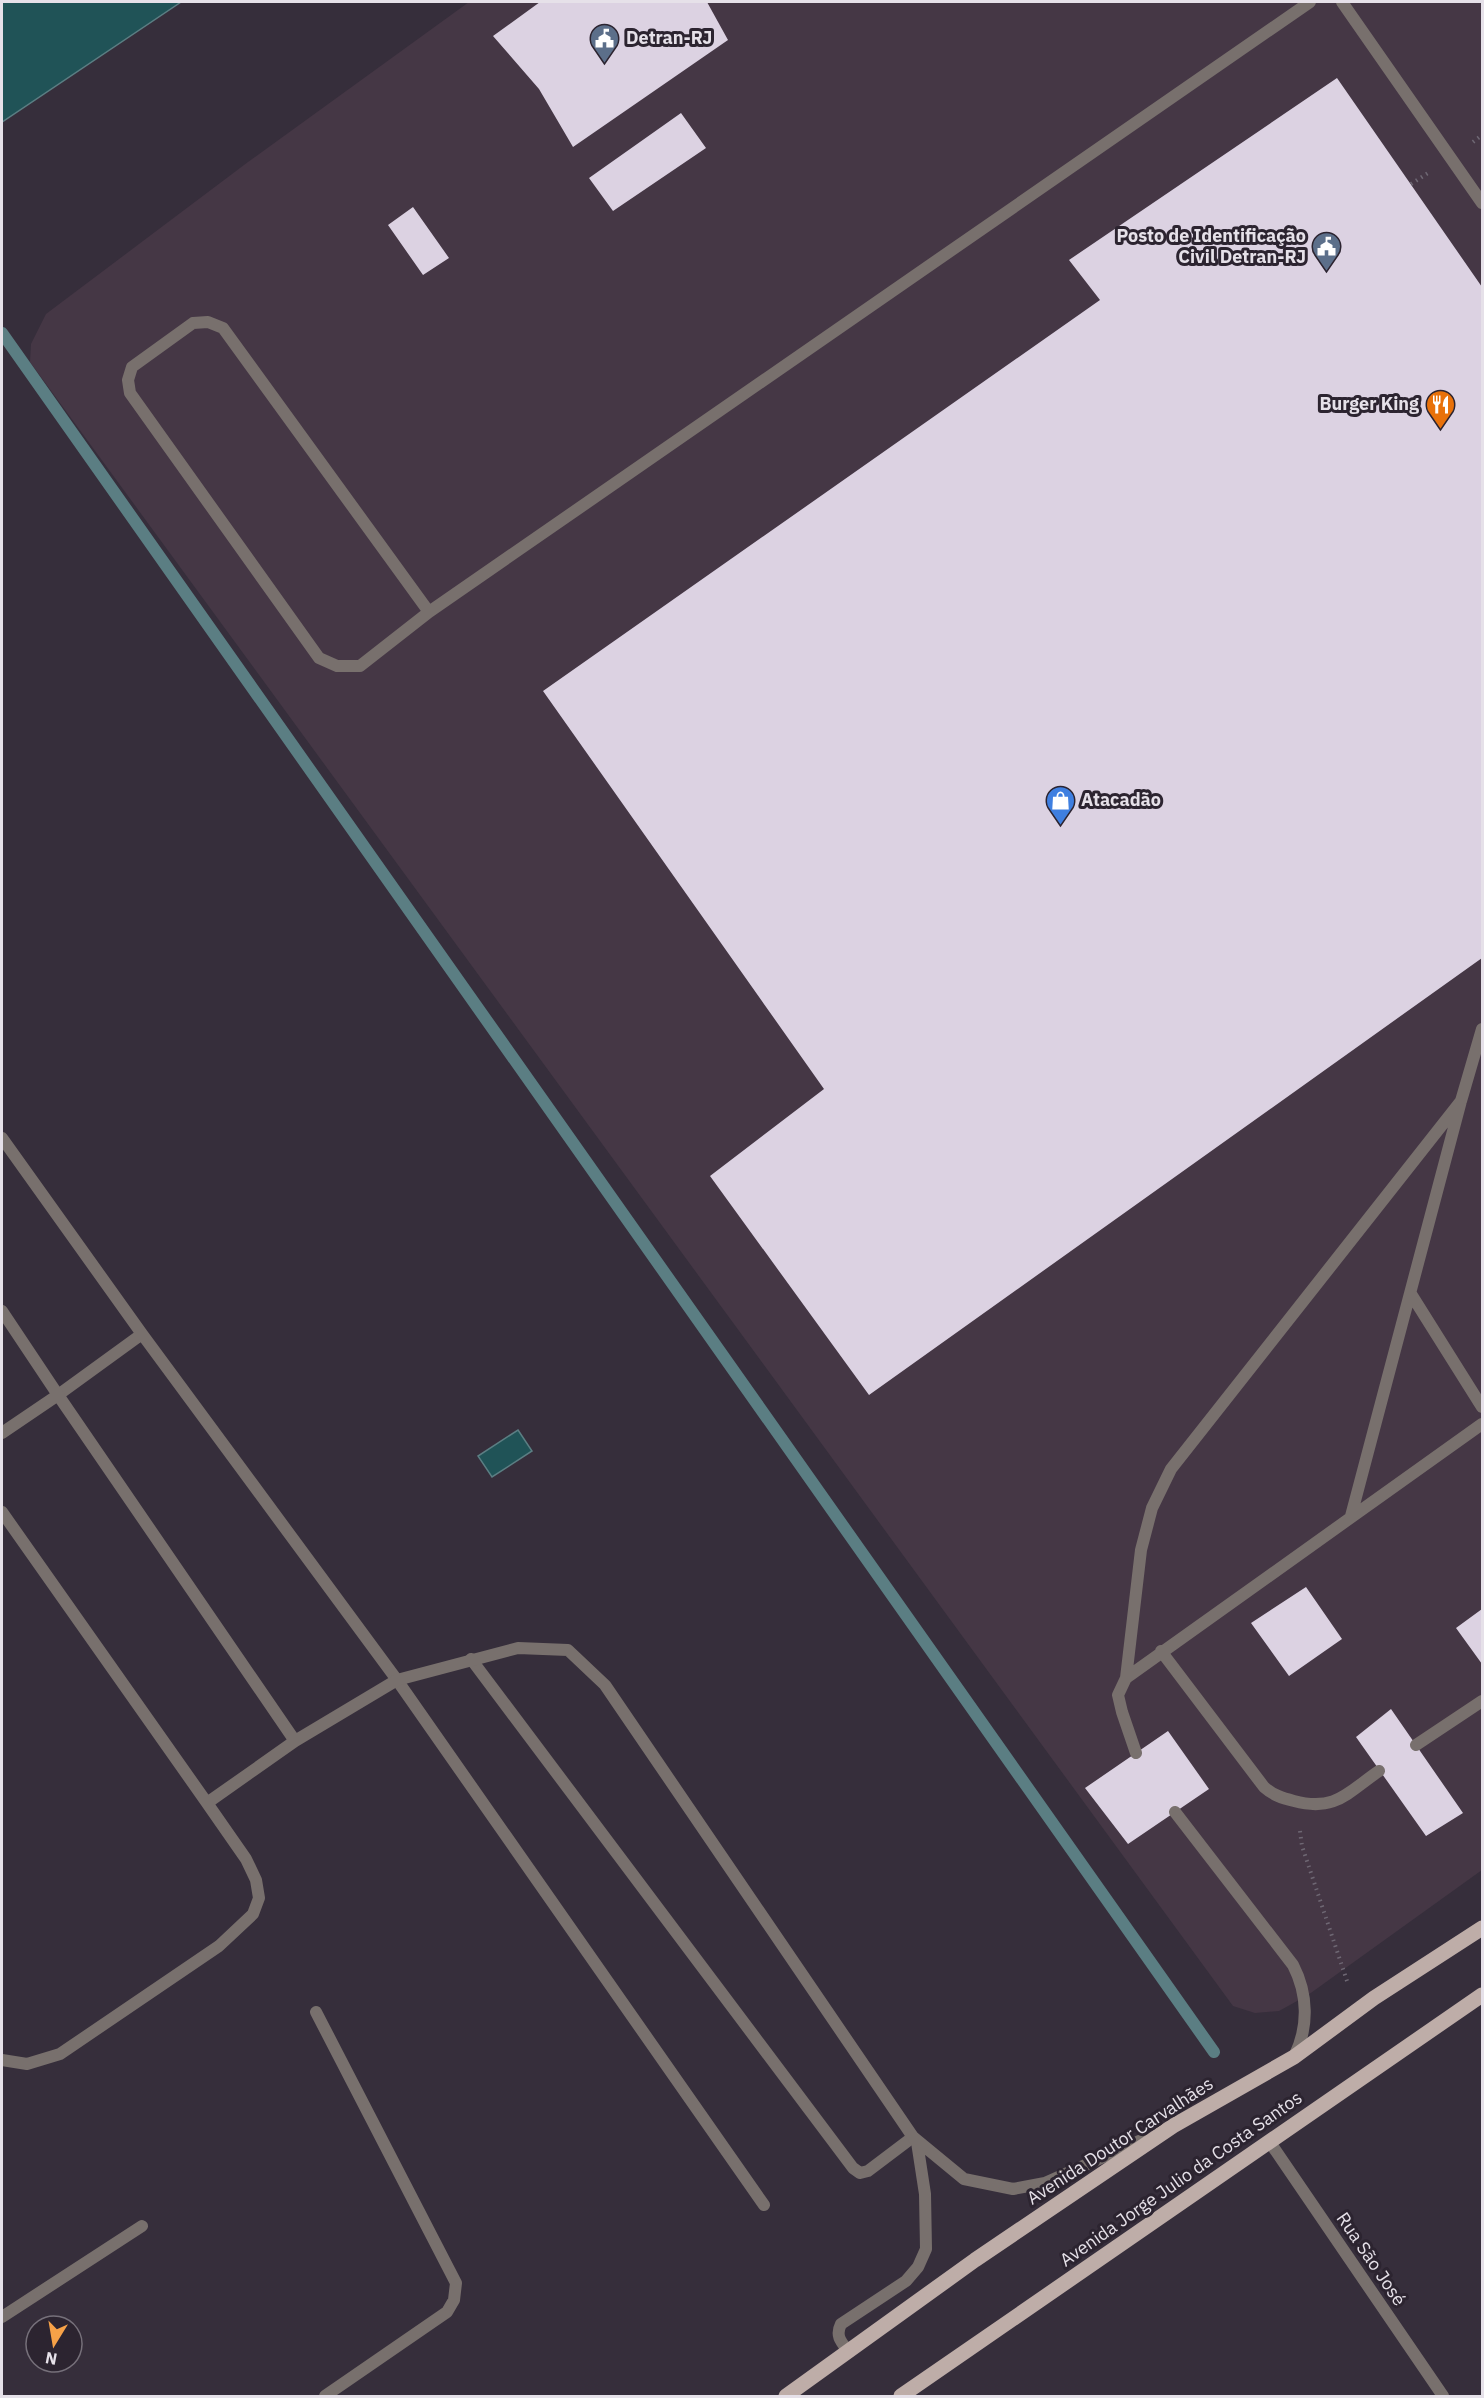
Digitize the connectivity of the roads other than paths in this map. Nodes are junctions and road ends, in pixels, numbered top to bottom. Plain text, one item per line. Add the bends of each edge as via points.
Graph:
1 (1310, 2) edge
2 (1342, 2) edge
3 (1482, 203) edge
4 (429, 612) junction
5 (1482, 1029) edge
6 (1461, 1101) junction
7 (2, 1138) edge
8 (1411, 1294) junction
9 (2, 1311) edge
10 (142, 1334) junction
11 (58, 1395) junction
12 (1482, 1407) edge
13 (1482, 1424) edge
14 (2, 1433) edge
15 (2, 1512) edge
16 (1351, 1516) junction
17 (1161, 1651) junction
18 (471, 1659) junction
19 (1126, 1678) junction
20 (397, 1680) junction
21 (1482, 1701) edge
22 (295, 1741) junction
23 (1416, 1745) dead end
24 (1136, 1753) dead end
25 (1379, 1771) dead end
26 (207, 1803) junction
27 (1175, 1812) dead end
28 (1482, 1928) edge
29 (1482, 1995) edge
30 (316, 2012) dead end
31 (1294, 2056) junction
32 (2, 2060) edge
33 (1173, 2126) junction
34 (915, 2140) junction
35 (1269, 2142) junction
36 (764, 2205) dead end
37 (142, 2226) dead end
38 (2, 2317) edge
39 (849, 2352) junction
40 (325, 2397) edge
41 (786, 2397) edge
42 (902, 2397) edge
43 (1443, 2397) edge

1 - 4 street
2 - 3 street
4 - 4 street via 360,666 337,666 319,658 130,393 132,367 193,323 208,322 223,328
5 - 6 street
6 - 8 street
6 - 19 street via 1172,1469 1152,1508 1141,1550
7 - 10 street
8 - 12 street
8 - 16 street
9 - 11 street
10 - 11 street
10 - 20 street
11 - 14 street
11 - 22 street
13 - 16 street
15 - 26 street
16 - 17 street
17 - 19 street
17 - 25 street via 1264,1787 1277,1796 1319,1806 1330,1804
18 - 20 street
18 - 34 street via 518,1648 568,1650 605,1685
18 - 34 street via 853,2168 860,2173 868,2171
19 - 24 street via 1118,1695
20 - 22 street
20 - 36 street
21 - 23 street
22 - 26 street
26 - 32 street via 256,1880 259,1898 253,1914 219,1946 60,2054 27,2064
27 - 31 street via 1299,1977 1305,2003 1304,2028
28 - 31 main road, Avenida Doutor Carvalhães
29 - 35 main road, Avenida Jorge Julio da Costa Santos
30 - 40 street via 456,2283 454,2300 447,2312
31 - 33 main road, Avenida Doutor Carvalhães
33 - 34 street via 1045,2183 1013,2189 964,2180
33 - 39 main road, Avenida Doutor Carvalhães via 975,2260
34 - 39 street via 925,2194 926,2248 918,2267 906,2281 842,2324 839,2340
35 - 42 main road, Avenida Jorge Julio da Costa Santos
35 - 43 street, Rua São José
37 - 38 street
39 - 41 main road, Avenida Doutor Carvalhães

